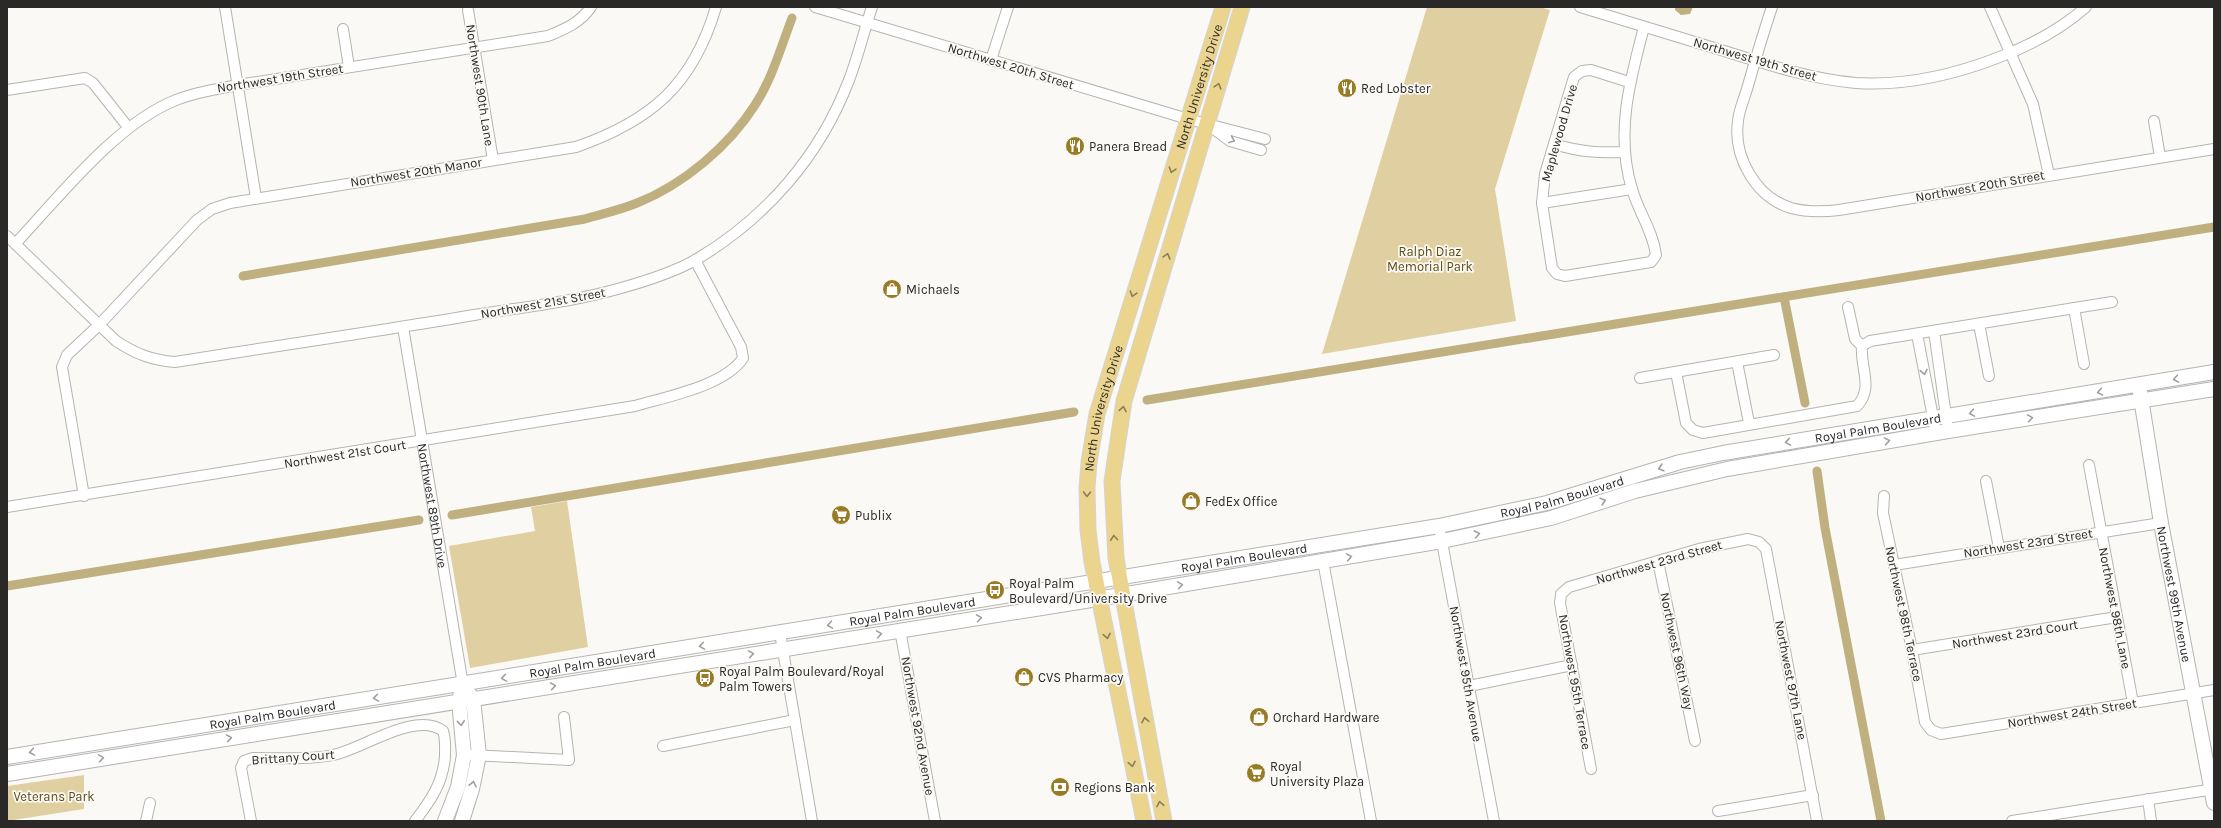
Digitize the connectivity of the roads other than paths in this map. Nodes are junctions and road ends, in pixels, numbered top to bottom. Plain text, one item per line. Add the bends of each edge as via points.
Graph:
1 (226, 7) edge
2 (591, 7) edge
3 (716, 7) edge
4 (815, 7) edge
5 (872, 7) edge
6 (1008, 7) edge
7 (1223, 7) edge
8 (1242, 7) edge
9 (1580, 7) edge
10 (1772, 7) edge
11 (1990, 7) edge
12 (2086, 7) edge
13 (1592, 9) edge
14 (468, 10) dead end
15 (867, 22) junction
16 (1644, 27) junction
17 (343, 30) dead end
18 (475, 47) junction
19 (2010, 53) junction
20 (991, 60) junction
21 (1755, 61) junction
22 (349, 67) junction
23 (1629, 82) junction
24 (238, 84) junction
25 (7, 90) edge
26 (1188, 119) junction
27 (2154, 121) dead end
28 (1207, 123) junction
29 (128, 127) junction
30 (1265, 139) dead end
31 (1554, 144) junction
32 (2214, 149) edge
33 (1261, 150) dead end
34 (1624, 152) junction
35 (2160, 157) junction
36 (492, 160) junction
37 (2049, 175) junction
38 (1632, 189) junction
39 (256, 198) junction
40 (1542, 203) junction
41 (7, 236) edge
42 (16, 243) junction
43 (695, 260) junction
44 (1143, 262) junction
45 (2112, 302) dead end
46 (1152, 307) junction
47 (1848, 307) dead end
48 (2074, 308) junction
49 (1979, 324) junction
50 (99, 325) junction
51 (403, 327) junction
52 (1934, 331) junction
53 (1917, 334) junction
54 (1862, 346) junction
55 (1774, 355) dead end
56 (1737, 362) junction
57 (2084, 364) dead end
58 (1676, 372) junction
59 (2214, 372) edge
60 (1989, 376) dead end
61 (1640, 378) dead end
62 (2138, 385) junction
63 (2214, 389) edge
64 (2141, 401) junction
65 (1749, 423) junction
66 (1941, 425) junction
67 (421, 441) junction
68 (2089, 465) dead end
69 (1986, 481) dead end
70 (84, 496) junction
71 (1884, 496) dead end
72 (7, 508) edge
73 (2161, 523) junction
74 (1439, 526) junction
75 (2100, 531) junction
76 (1442, 541) junction
77 (1759, 542) joint
78 (1304, 547) junction
79 (1999, 548) junction
80 (1323, 561) junction
81 (1658, 561) junction
82 (1894, 565) junction
83 (1275, 569) junction
84 (1119, 577) junction
85 (1096, 580) junction
86 (1561, 594) joint
87 (1122, 595) junction
88 (1100, 598) junction
89 (2117, 617) junction
90 (900, 630) junction
91 (780, 633) junction
92 (783, 649) junction
93 (1912, 650) junction
94 (1572, 665) junction
95 (463, 685) junction
96 (1469, 686) junction
97 (2214, 690) edge
98 (2192, 693) junction
99 (473, 699) junction
100 (459, 702) junction
101 (2133, 703) junction
102 (564, 717) dead end
103 (795, 720) junction
104 (1931, 730) joint
105 (1695, 741) dead end
106 (663, 746) dead end
107 (56, 748) junction
108 (464, 755) junction
109 (479, 756) junction
110 (7, 757) edge
111 (1591, 769) dead end
112 (23, 771) junction
113 (7, 774) edge
114 (2213, 789) edge
115 (1813, 795) junction
116 (2148, 799) junction
117 (150, 803) dead end
118 (2214, 803) edge
119 (1718, 811) dead end
120 (2050, 818) edge
121 (146, 821) edge
122 (251, 821) edge
123 (415, 821) edge
124 (445, 821) edge
125 (462, 821) edge
126 (812, 821) edge
127 (935, 821) edge
128 (1144, 821) edge
129 (1164, 821) edge
130 (1371, 821) edge
131 (1494, 821) edge
132 (1817, 821) edge
133 (2012, 821) edge
134 (2151, 821) edge

1 - 24 street
2 - 18 street, Northwest 19th Street via 569,28 548,36
3 - 36 street, Northwest 20th Manor via 708,34 693,64 675,87 634,122 576,147
4 - 15 street, Northwest 20th Street
5 - 15 street, Northwest 21st Street
6 - 20 street
7 - 26 main road, North University Drive
28 -> 8 main road, North University Drive
9 - 13 street, Northwest 19th Street
10 - 21 street
11 - 19 street
12 - 19 street, Northwest 19th Street via 2047,34
13 - 16 street, Northwest 19th Street
14 - 18 street, Northwest 90th Lane
15 - 20 street, Northwest 20th Street
15 - 43 street, Northwest 21st Street via 849,80 814,150 765,208
16 - 21 street, Northwest 19th Street
16 - 23 street, Maplewood Drive
17 - 22 street
18 - 22 street, Northwest 19th Street
18 - 36 street, Northwest 90th Lane
19 - 21 street, Northwest 19th Street via 1941,76 1900,82 1857,83 1811,77
19 - 37 street via 2033,104 2042,134
20 - 26 street, Northwest 20th Street
21 - 37 street, Northwest 20th Street via 1738,120 1738,143 1754,182 1769,197 1790,208 1820,212
22 - 24 street, Northwest 19th Street
23 - 31 street, Maplewood Drive via 1591,70 1582,71 1574,77
23 - 34 street, Maplewood Drive via 1624,118
24 - 29 street, Northwest 19th Street via 198,92 175,100
24 - 39 street
25 - 29 street via 85,78 93,83
26 - 28 street, Northwest 20th Street
26 -> 44 main road, North University Drive
27 - 35 street
28 - 30 street, Northwest 20th Street
28 -> 33 street, Northwest 20th Street via 1230,141
46 -> 28 main road, North University Drive
29 - 42 street, Northwest 19th Street
31 - 34 street via 1578,151
31 - 40 street, Maplewood Drive via 1545,174
32 - 35 street, Northwest 20th Street
34 - 38 street, Maplewood Drive
35 - 37 street, Northwest 20th Street
36 - 39 street, Northwest 20th Manor
38 - 40 street
38 - 40 street, Maplewood Drive via 1655,244 1656,255 1651,262 1565,276 1557,274 1552,268
39 - 50 street, Northwest 20th Manor via 212,209 197,220
41 - 42 street, Northwest 21st Street
42 - 50 street, Northwest 21st Street
43 - 51 street, Northwest 21st Street via 622,288 587,297
43 - 67 street, Northwest 21st Court via 741,347 743,358 738,366 726,374 690,390 635,406
44 - 46 main road via 1151,276
44 -> 85 main road, North University Drive via 1094,430 1089,462 1088,530
45 - 48 street
84 -> 46 main road, North University Drive via 1112,505 1115,457 1124,400
47 - 54 street via 1855,339
48 - 49 street
48 - 57 street
49 - 52 street
49 - 60 street
50 - 51 street, Northwest 21st Street via 116,341 136,354 155,360 175,362
50 - 70 street, Northwest 20th Manor via 67,355 62,367
51 - 67 street, Northwest 89th Drive
52 - 53 street
52 - 66 street
53 - 54 street via 1870,341
53 -> 66 street
54 - 65 street via 1861,357 1866,387 1864,398 1857,406
55 - 56 street
56 - 58 street
56 - 65 street
58 - 61 street
58 - 65 street via 1686,423 1693,430 1703,433
59 -> 62 main road, Royal Palm Boulevard
62 - 64 main road, Northwest 99th Avenue
62 -> 66 main road, Royal Palm Boulevard
63 - 64 main road, Royal Palm Boulevard
66 -> 64 main road, Royal Palm Boulevard
64 - 73 main road, Northwest 99th Avenue
66 -> 74 main road, Royal Palm Boulevard via 1695,459 1546,503
76 -> 66 main road, Royal Palm Boulevard via 1551,518 1685,478
67 - 70 street, Northwest 21st Court
67 - 95 street, Northwest 89th Drive
68 - 75 street, Northwest 98th Lane
69 - 79 street
70 - 72 street, Northwest 21st Court
71 - 82 street, Northwest 98th Terrace via 1883,513
73 - 75 street, Northwest 23rd Street
73 - 98 main road, Northwest 99th Avenue
74 - 76 street, Northwest 95th Avenue
74 - 78 main road, Royal Palm Boulevard
75 - 79 street, Northwest 23rd Street
75 - 89 street, Northwest 98th Lane
80 -> 76 main road, Royal Palm Boulevard
76 - 96 street, Northwest 95th Avenue
77 - 81 street, Northwest 23rd Street via 1748,539 1734,541
77 - 115 street, Northwest 97th Lane via 1766,549
78 - 83 main road
78 - 84 main road, Royal Palm Boulevard
79 - 82 street, Northwest 23rd Street
80 - 83 main road, Royal Palm Boulevard
80 - 130 street
81 - 86 street, Northwest 23rd Street via 1569,587
81 - 105 street, Northwest 96th Way
82 - 93 street, Northwest 98th Terrace
87 -> 83 main road, Royal Palm Boulevard
84 - 85 main road, Royal Palm Boulevard
84 - 87 main road, North University Drive
85 - 88 main road, North University Drive
85 -> 91 main road, Royal Palm Boulevard
86 - 94 street, Northwest 95th Terrace via 1560,603
87 - 88 main road, Royal Palm Boulevard
129 -> 87 main road, North University Drive
90 -> 88 main road, Royal Palm Boulevard
88 -> 128 main road, North University Drive
89 - 93 street, Northwest 23rd Court
89 - 101 street, Northwest 98th Lane
92 -> 90 main road, Royal Palm Boulevard
90 - 127 street, Northwest 92nd Avenue
91 - 92 street
91 -> 95 main road, Royal Palm Boulevard
99 -> 92 main road, Royal Palm Boulevard
92 - 103 street
93 - 104 street, Northwest 98th Terrace via 1925,722
94 - 96 street
94 - 111 street, Northwest 95th Terrace
95 - 99 main road, Northwest 89th Drive
95 - 100 main road, Northwest 89th Drive
95 -> 107 main road, Royal Palm Boulevard
96 - 131 street, Northwest 95th Avenue
97 - 98 street, Northwest 24th Street
98 - 101 street, Northwest 24th Street
98 - 114 main road, Northwest 99th Avenue
99 - 100 main road, Royal Palm Boulevard
99 - 109 main road, Northwest 89th Drive
100 -> 108 main road, Northwest 89th Drive
112 -> 100 main road, Royal Palm Boulevard
101 - 104 street, Northwest 24th Street via 1941,734
102 - 109 street via 569,760
103 - 106 street
103 - 126 street
107 -> 110 main road, Royal Palm Boulevard
107 - 112 main road via 42,763
108 - 109 street
108 - 124 main road, Northwest 89th Drive via 458,787
125 -> 109 main road, Northwest 89th Drive
112 - 113 main road, Royal Palm Boulevard
114 - 116 street
114 - 118 main road, Northwest 99th Avenue
115 - 119 street
115 - 132 street, Northwest 97th Lane
116 - 120 street
116 - 134 street
117 - 121 street
120 - 133 street
122 - 123 street, Brittany Court via 241,768 244,761 252,758 332,756 391,731 430,724 443,731 446,739 442,779

